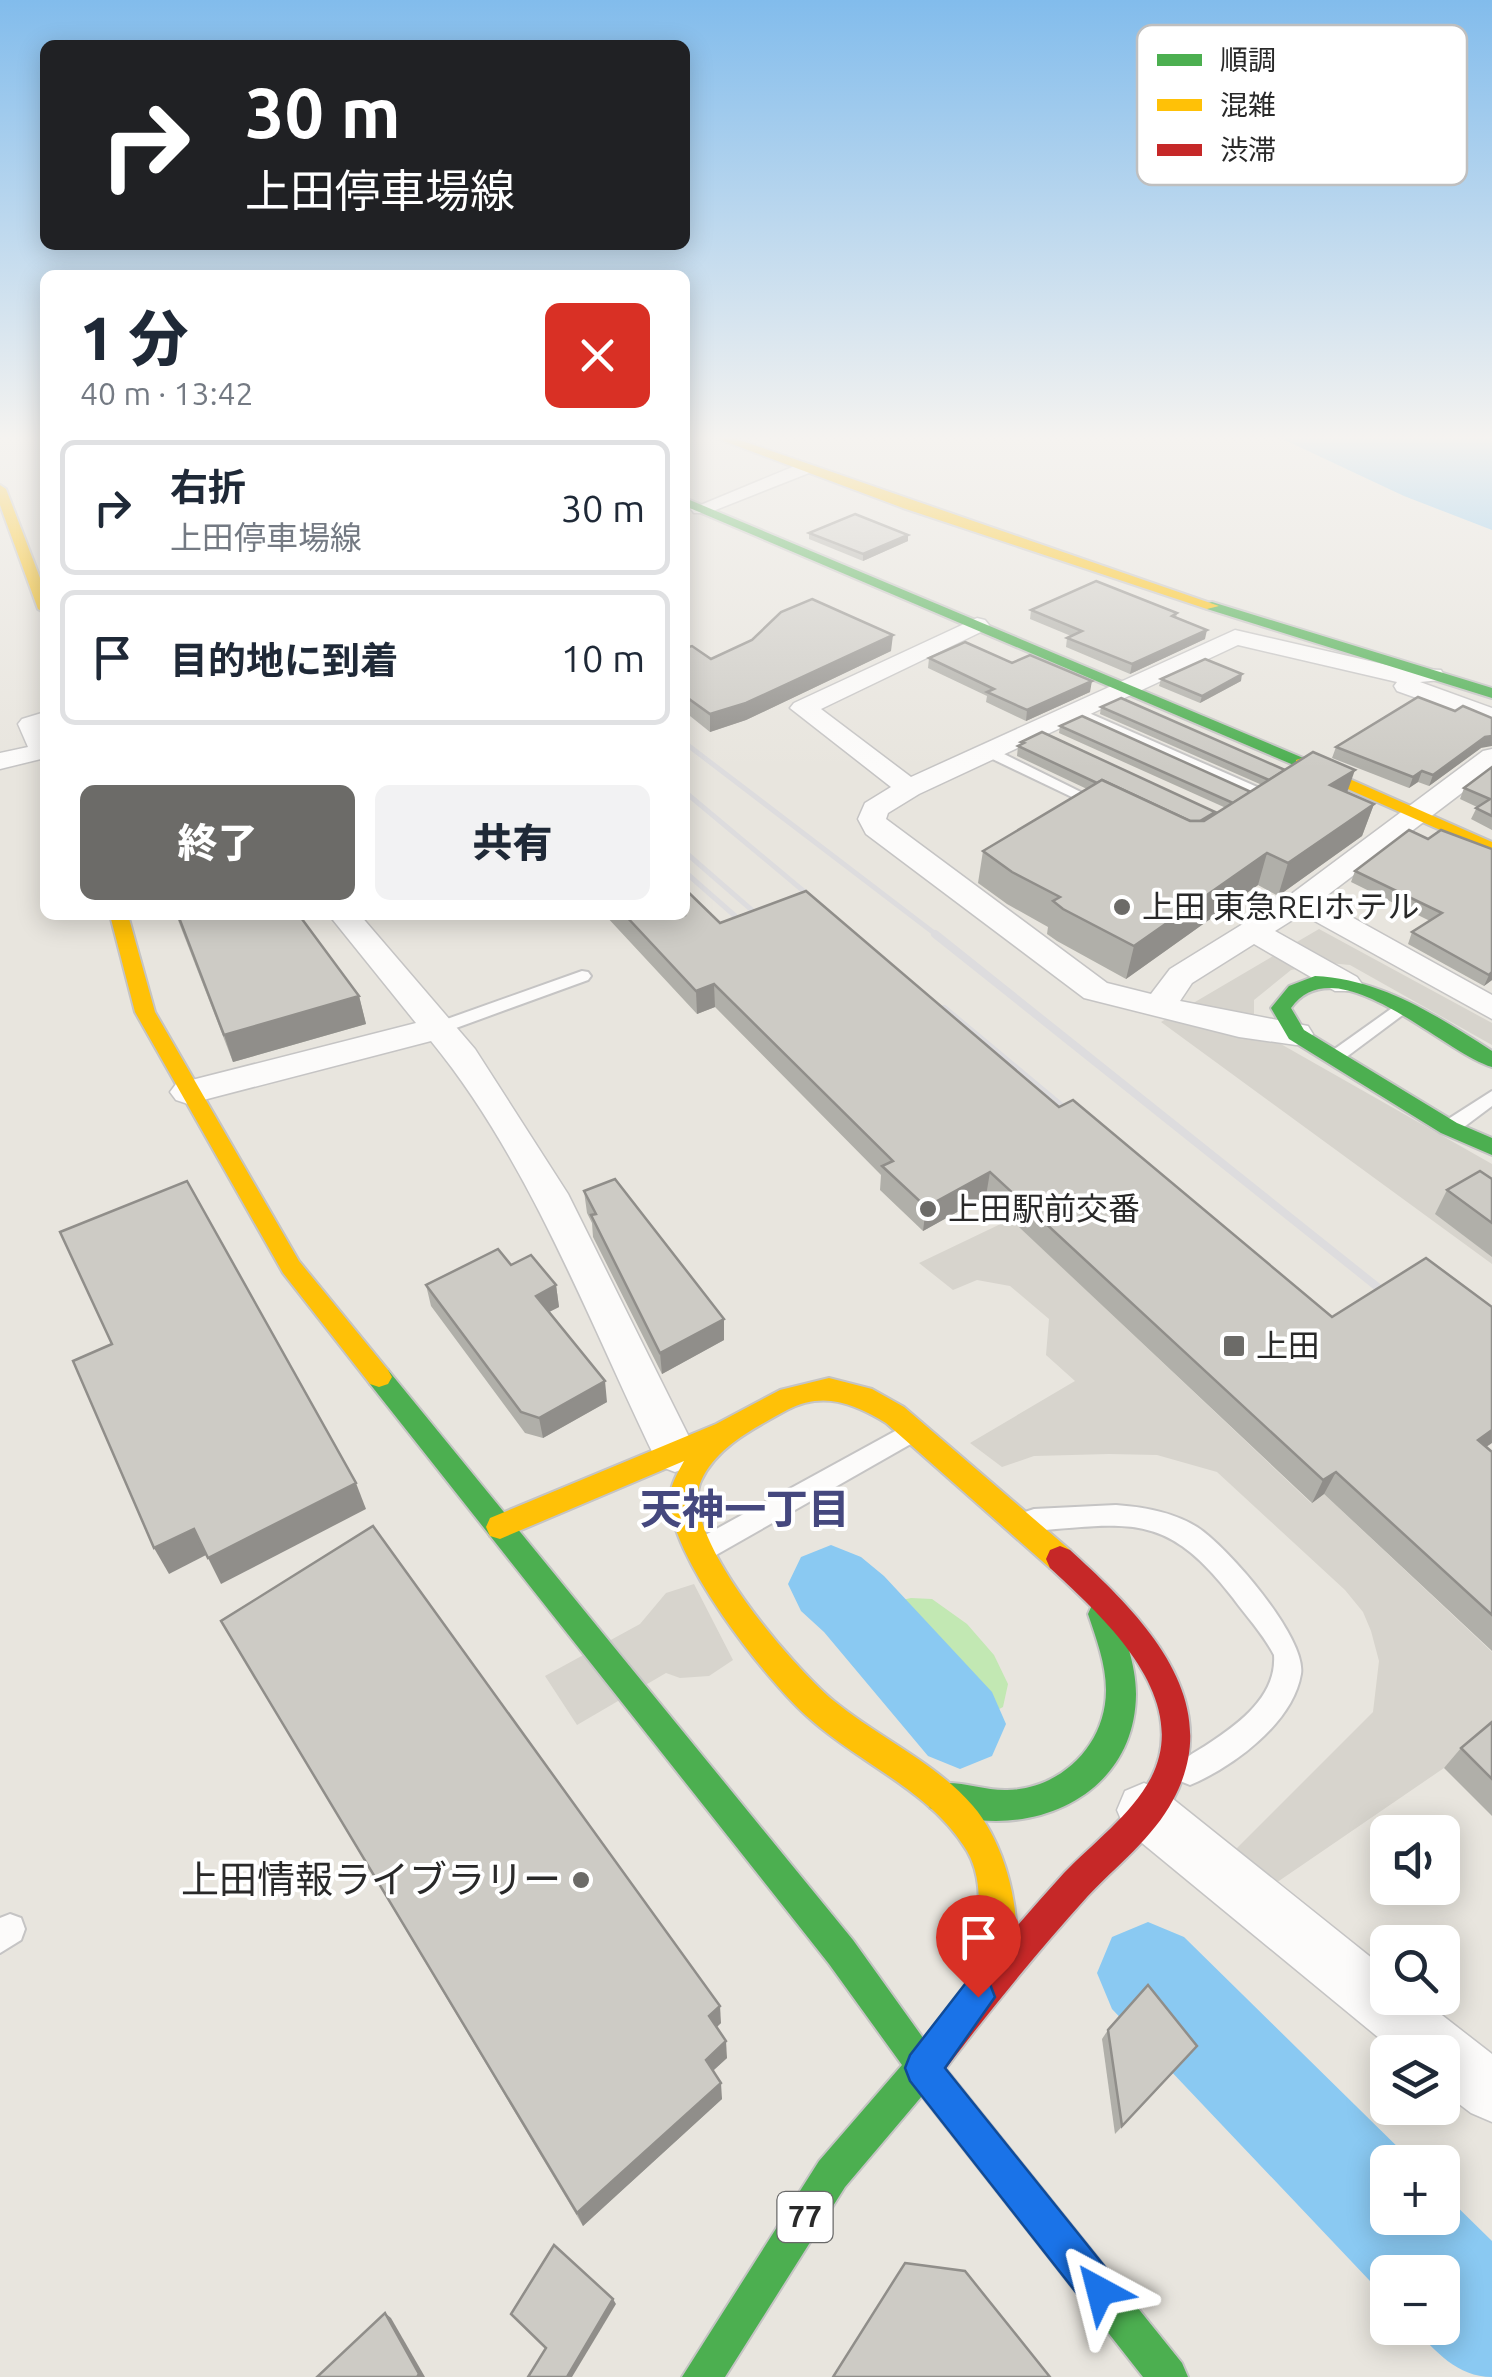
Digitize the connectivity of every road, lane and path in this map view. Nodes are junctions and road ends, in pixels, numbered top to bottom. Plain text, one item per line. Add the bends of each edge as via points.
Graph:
1 (21, 546) edge
2 (786, 546) edge
3 (1029, 546) edge
4 (40, 597) edge
5 (977, 625) junction
6 (1432, 675) junction
7 (1406, 686) dead end
8 (1127, 688) junction
9 (1492, 694) edge
10 (1074, 710) junction
11 (1492, 717) edge
12 (40, 721) edge
13 (40, 744) edge
14 (987, 751) junction
15 (40, 752) edge
16 (1492, 757) edge
17 (0, 762) edge
18 (1284, 787) edge
19 (909, 788) junction
20 (1418, 813) junction
21 (1123, 816) edge
22 (1492, 848) edge
23 (1300, 901) junction
24 (121, 920) edge
25 (348, 920) edge
26 (1254, 930) junction
27 (582, 976) dead end
28 (1346, 984) junction
29 (1161, 1004) junction
30 (1402, 1007) junction
31 (1492, 1009) edge
32 (439, 1028) junction
33 (1296, 1034) junction
34 (1483, 1043) edge
35 (1336, 1057) junction
36 (188, 1092) junction
37 (1492, 1096) edge
38 (1449, 1128) junction
39 (1492, 1147) edge
40 (730, 1429) junction
41 (913, 1432) junction
42 (675, 1453) junction
43 (569, 1494) junction
44 (639, 1496) dead end
45 (663, 1508) dead end
46 (1017, 1521) junction
47 (500, 1526) junction
48 (694, 1541) junction
49 (1092, 1593) junction
50 (941, 1797) junction
51 (1155, 1798) junction
52 (989, 1862) junction
53 (1012, 1885) dead end
54 (1076, 1885) junction
55 (1036, 1892) dead end
56 (996, 1973) junction
57 (1422, 2035) edge
58 (1460, 2067) edge
59 (923, 2068) junction
60 (1492, 2092) edge
61 (702, 2377) edge
62 (1168, 2377) edge

1 - 4 street
2 - 5 street
3 - 6 street
5 - 8 street
5 - 19 street via 803,708
6 - 8 street via 1400,675 1235,637
6 - 9 street
7 - 11 street
8 - 10 street
8 - 20 street via 1307,772
10 - 14 street via 1039,734
10 - 18 lane via 1262,801
12 - 13 street via 31,724
14 - 19 street
14 - 21 lane
15 - 17 street
16 - 20 street
19 - 29 street via 875,810 872,819 887,838 1076,979 1096,991
20 - 22 street
20 - 23 street
23 - 26 street
23 - 31 street
24 - 36 street via 144,1012
25 - 32 street
26 - 28 street
26 - 29 street via 1181,976
27 - 32 lane
28 - 30 street
28 - 33 street via 1304,984 1286,997 1284,1018
29 - 33 street
30 - 34 street
30 - 35 lane
32 - 36 street
32 - 42 street via 555,1204
33 - 35 street
35 - 38 street
36 - 47 street via 292,1268
37 - 38 lane
38 - 39 street
40 - 41 street via 791,1397 828,1388 872,1401
40 - 42 street
40 - 48 street via 705,1452 686,1486 681,1506
41 - 46 street
41 - 48 lane
42 - 43 street
43 - 44 street
43 - 47 street
45 - 48 street
46 - 49 street
46 - 51 lane via 1115,1516 1185,1532 1222,1564 1286,1652 1288,1678 1264,1714
47 - 59 street via 840,1952
48 - 50 street via 776,1663 817,1706
49 - 50 street via 1111,1632 1123,1695 1113,1737 1092,1772 1061,1796 1018,1807 968,1806
49 - 51 street via 1151,1658 1170,1695 1177,1747
50 - 52 street via 973,1831
51 - 54 street
51 - 57 street
52 - 53 street
52 - 56 street via 997,1904
54 - 55 street
54 - 56 street
56 - 59 street
58 - 60 street
59 - 61 street, 77 via 832,2174
59 - 62 street

